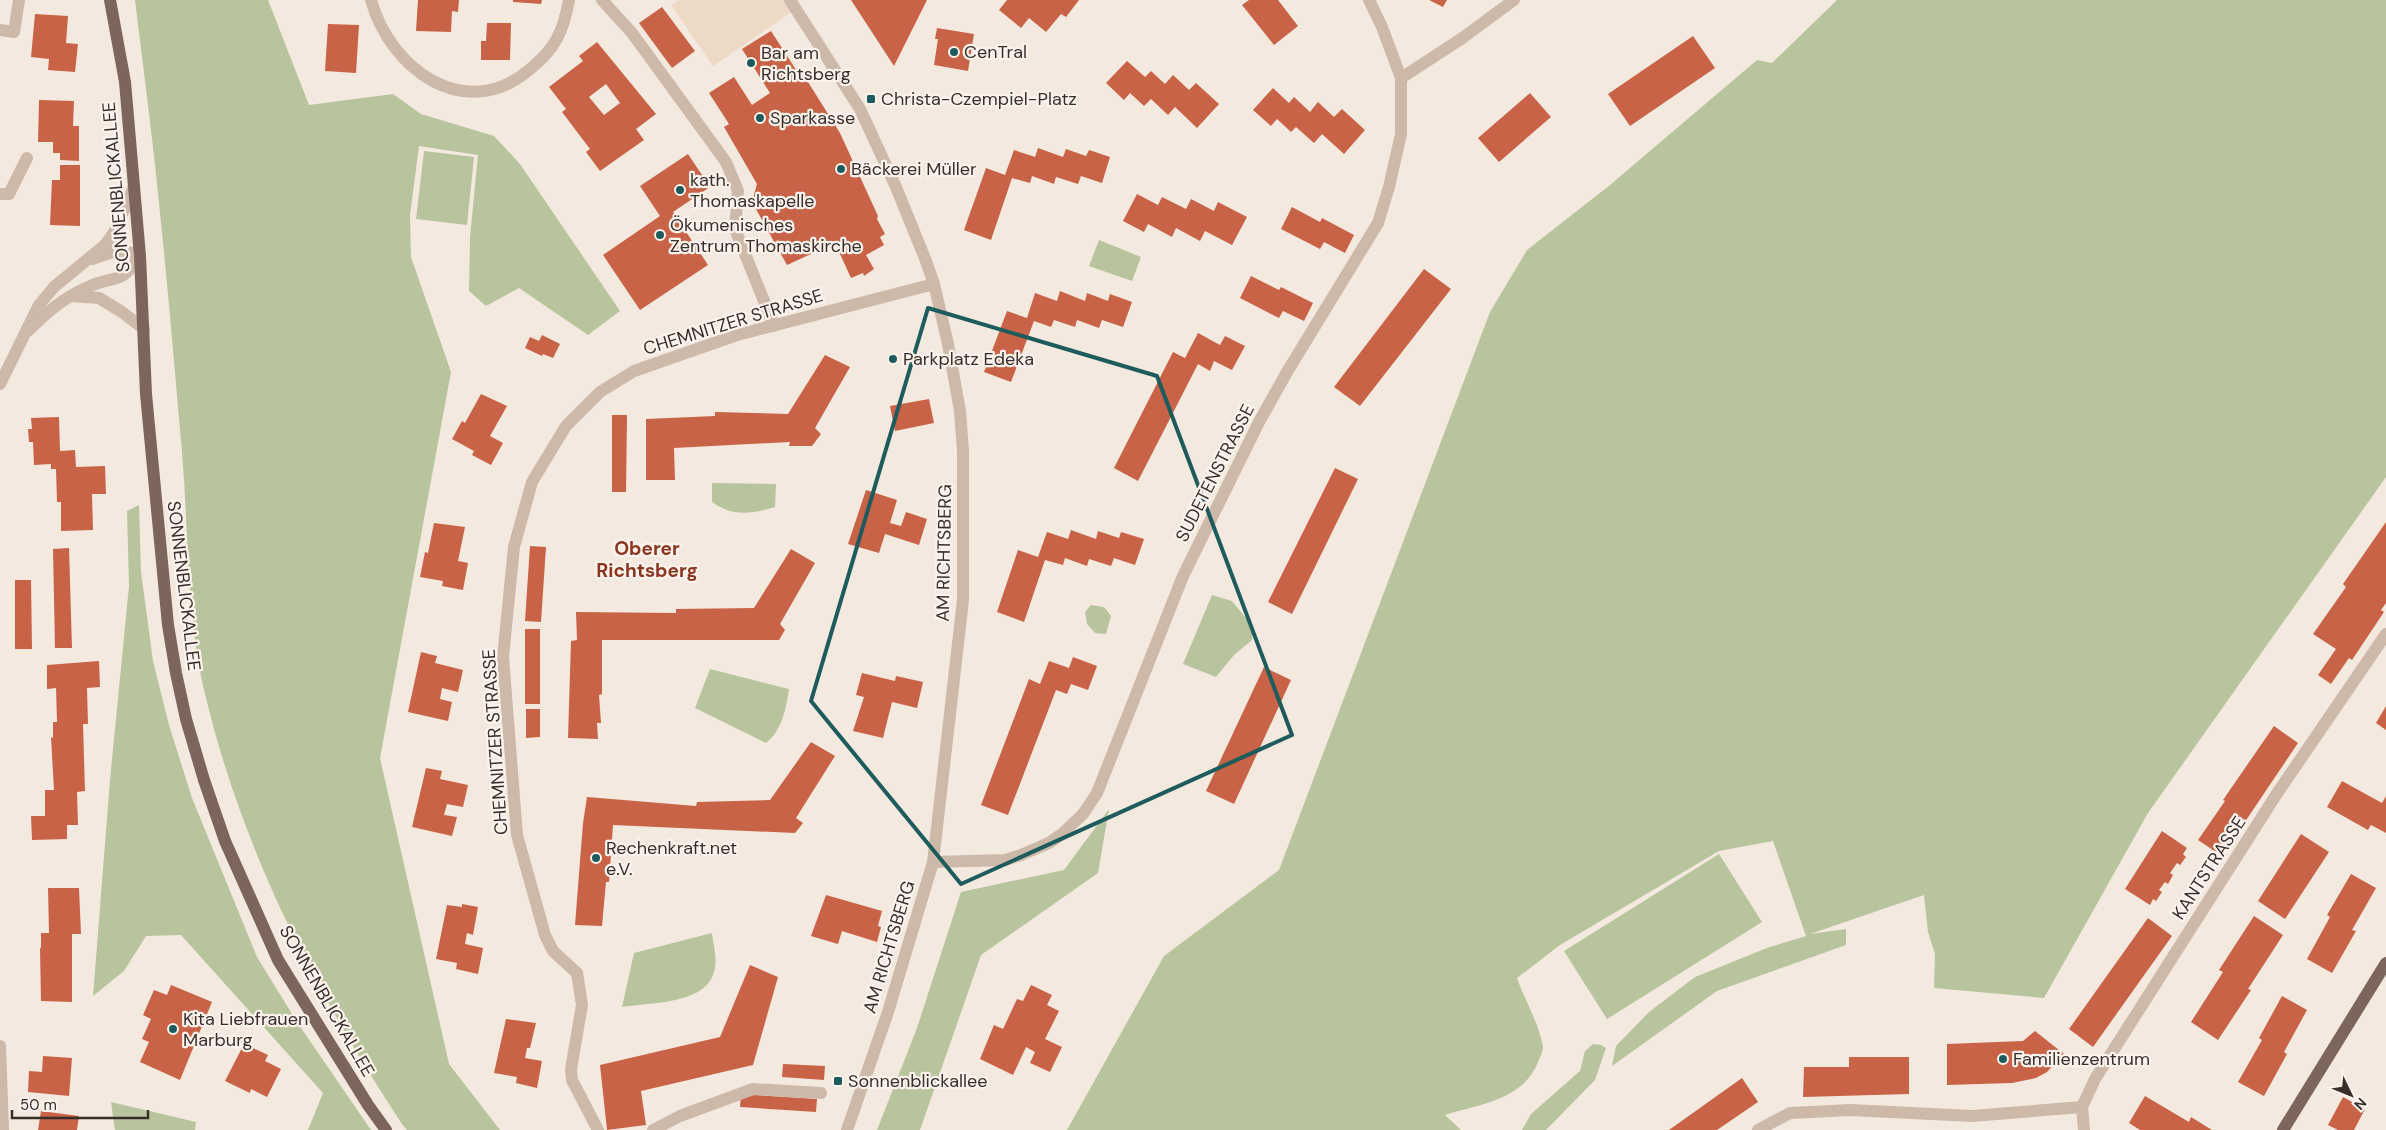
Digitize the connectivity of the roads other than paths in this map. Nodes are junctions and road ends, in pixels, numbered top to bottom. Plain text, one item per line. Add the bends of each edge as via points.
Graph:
1 (19, 0) edge
2 (110, 0) edge
3 (371, 0) edge
4 (569, 0) edge
5 (602, 0) edge
6 (790, 0) edge
7 (1369, 0) edge
8 (1514, 0) edge
9 (0, 30) edge
10 (1401, 78) junction
11 (27, 158) dead end
12 (134, 186) junction
13 (0, 194) edge
14 (140, 256) junction
15 (87, 261) junction
16 (934, 284) junction
17 (71, 296) junction
18 (774, 326) junction
19 (144, 329) junction
20 (25, 335) junction
21 (0, 384) edge
22 (2386, 634) edge
23 (933, 862) junction
24 (2386, 963) edge
25 (0, 1046) edge
26 (821, 1094) dead end
27 (2082, 1107) junction
28 (3, 1130) edge
29 (386, 1130) edge
30 (598, 1130) edge
31 (653, 1130) edge
32 (847, 1130) edge
33 (1758, 1130) edge
34 (2084, 1130) edge
35 (2283, 1130) edge

1 - 9 street via 14,32
2 - 12 main road, SONNENBLICKALLEE via 125,82
3 - 4 street via 390,40 408,63 446,87 484,93 502,88 540,61 562,31
5 - 18 street via 632,33 726,162 738,191 735,229
6 - 16 street, AM RICHTSBERG via 860,109 896,187
7 - 10 street, SUDETENSTRASSE
8 - 10 street
10 - 23 street, SUDETENSTRASSE via 1402,134 1378,223 1294,359 1200,541 1097,793 1072,826 1039,848 1005,860
11 - 13 street via 9,194
12 - 14 main road, SONNENBLICKALLEE
12 - 15 street via 115,231
14 - 15 street via 130,251 117,251
14 - 17 street via 124,277 87,287
14 - 19 main road, SONNENBLICKALLEE
15 - 20 street via 47,295 31,317
16 - 18 street, CHEMNITZER STRASSE
16 - 23 street, AM RICHTSBERG via 960,412 963,600
17 - 19 street via 99,298
17 - 20 street via 44,315
18 - 30 street, CHEMNITZER STRASSE via 634,371 600,392 566,426 532,482 514,547 503,657 517,835 545,935 553,951 577,973 582,1005 572,1080
19 - 29 main road, SONNENBLICKALLEE via 146,403 168,624 176,673 204,780 225,841 278,960
20 - 21 street
22 - 27 street, KANTSTRASSE via 2271,803 2095,1079
23 - 32 street, AM RICHTSBERG via 888,1012
24 - 35 main road
25 - 28 street
26 - 31 street via 753,1089 680,1116
27 - 33 street via 1972,1116 1850,1110 1790,1113
27 - 34 street, KANTSTRASSE

